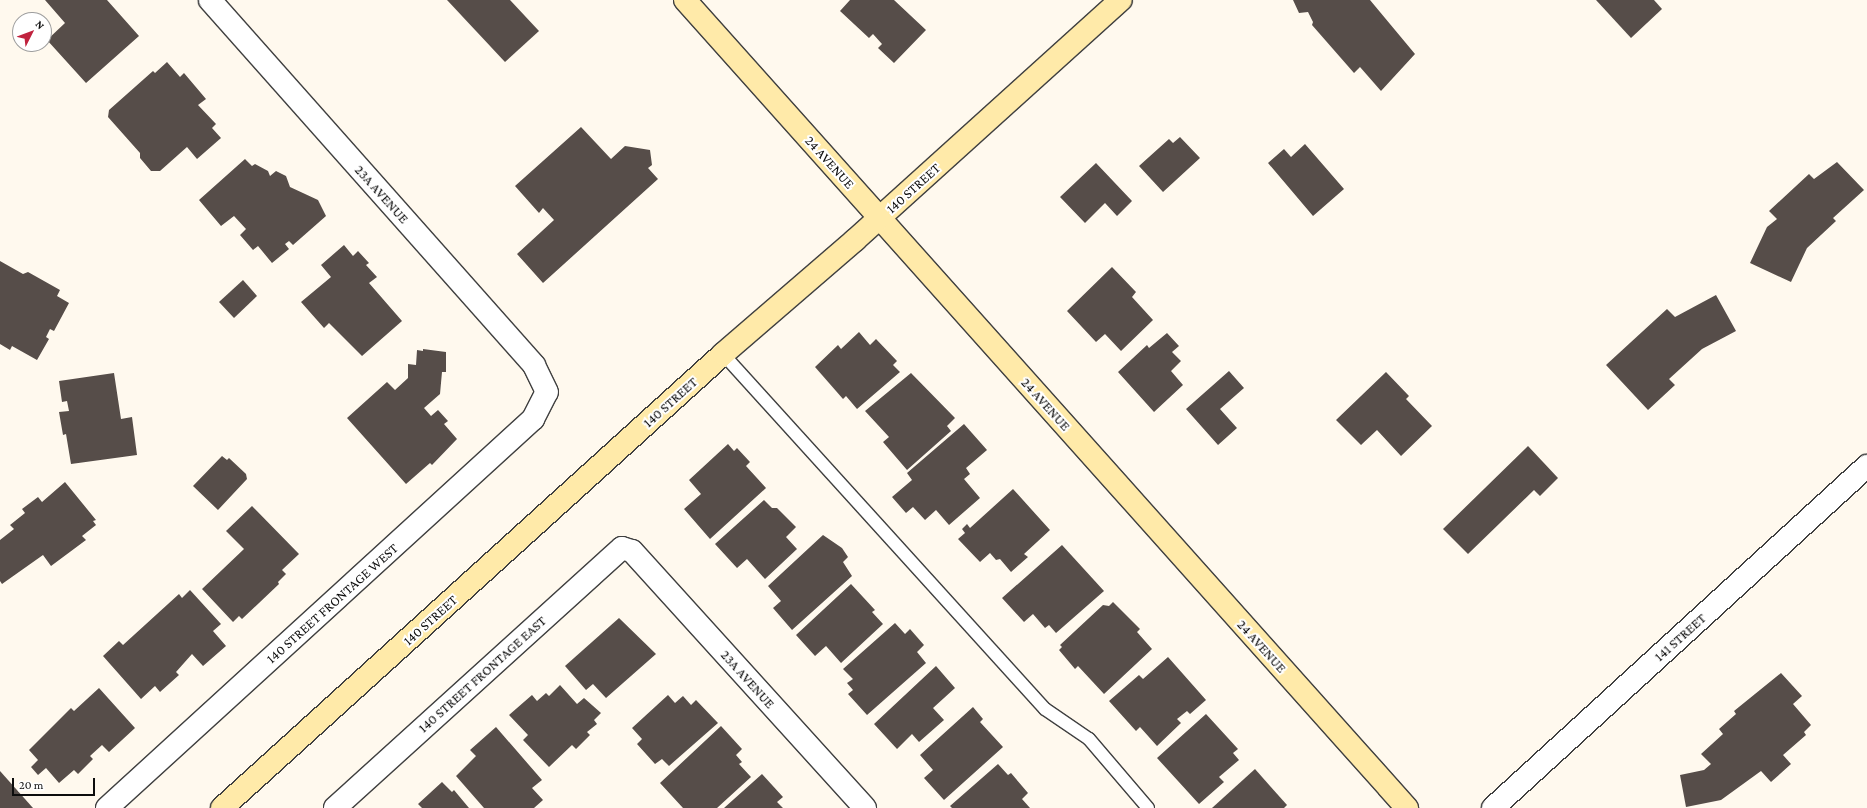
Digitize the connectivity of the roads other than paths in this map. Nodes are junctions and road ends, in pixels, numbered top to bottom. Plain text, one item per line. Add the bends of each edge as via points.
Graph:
1 (210, 0) edge
2 (685, 0) edge
3 (1121, 0) edge
4 (880, 218) junction
5 (723, 354) junction
6 (547, 392) joint
7 (1867, 466) edge
8 (632, 551) joint
9 (108, 808) edge
10 (222, 808) edge
11 (335, 808) edge
12 (865, 808) edge
13 (1148, 808) edge
14 (1407, 808) edge
15 (1493, 808) edge

1 - 6 street, 23A AVENUE via 534,365
2 - 4 main road, 24 AVENUE
3 - 4 main road, 140 STREET
4 - 5 main road, 140 STREET
4 - 14 main road, 24 AVENUE
5 - 10 main road, 140 STREET
5 - 13 lane via 1045,709 1089,739
6 - 9 street, 140 STREET FRONTAGE WEST via 533,419
7 - 15 street, 141 STREET
8 - 11 street, 140 STREET FRONTAGE EAST via 622,548
8 - 12 street, 23A AVENUE

